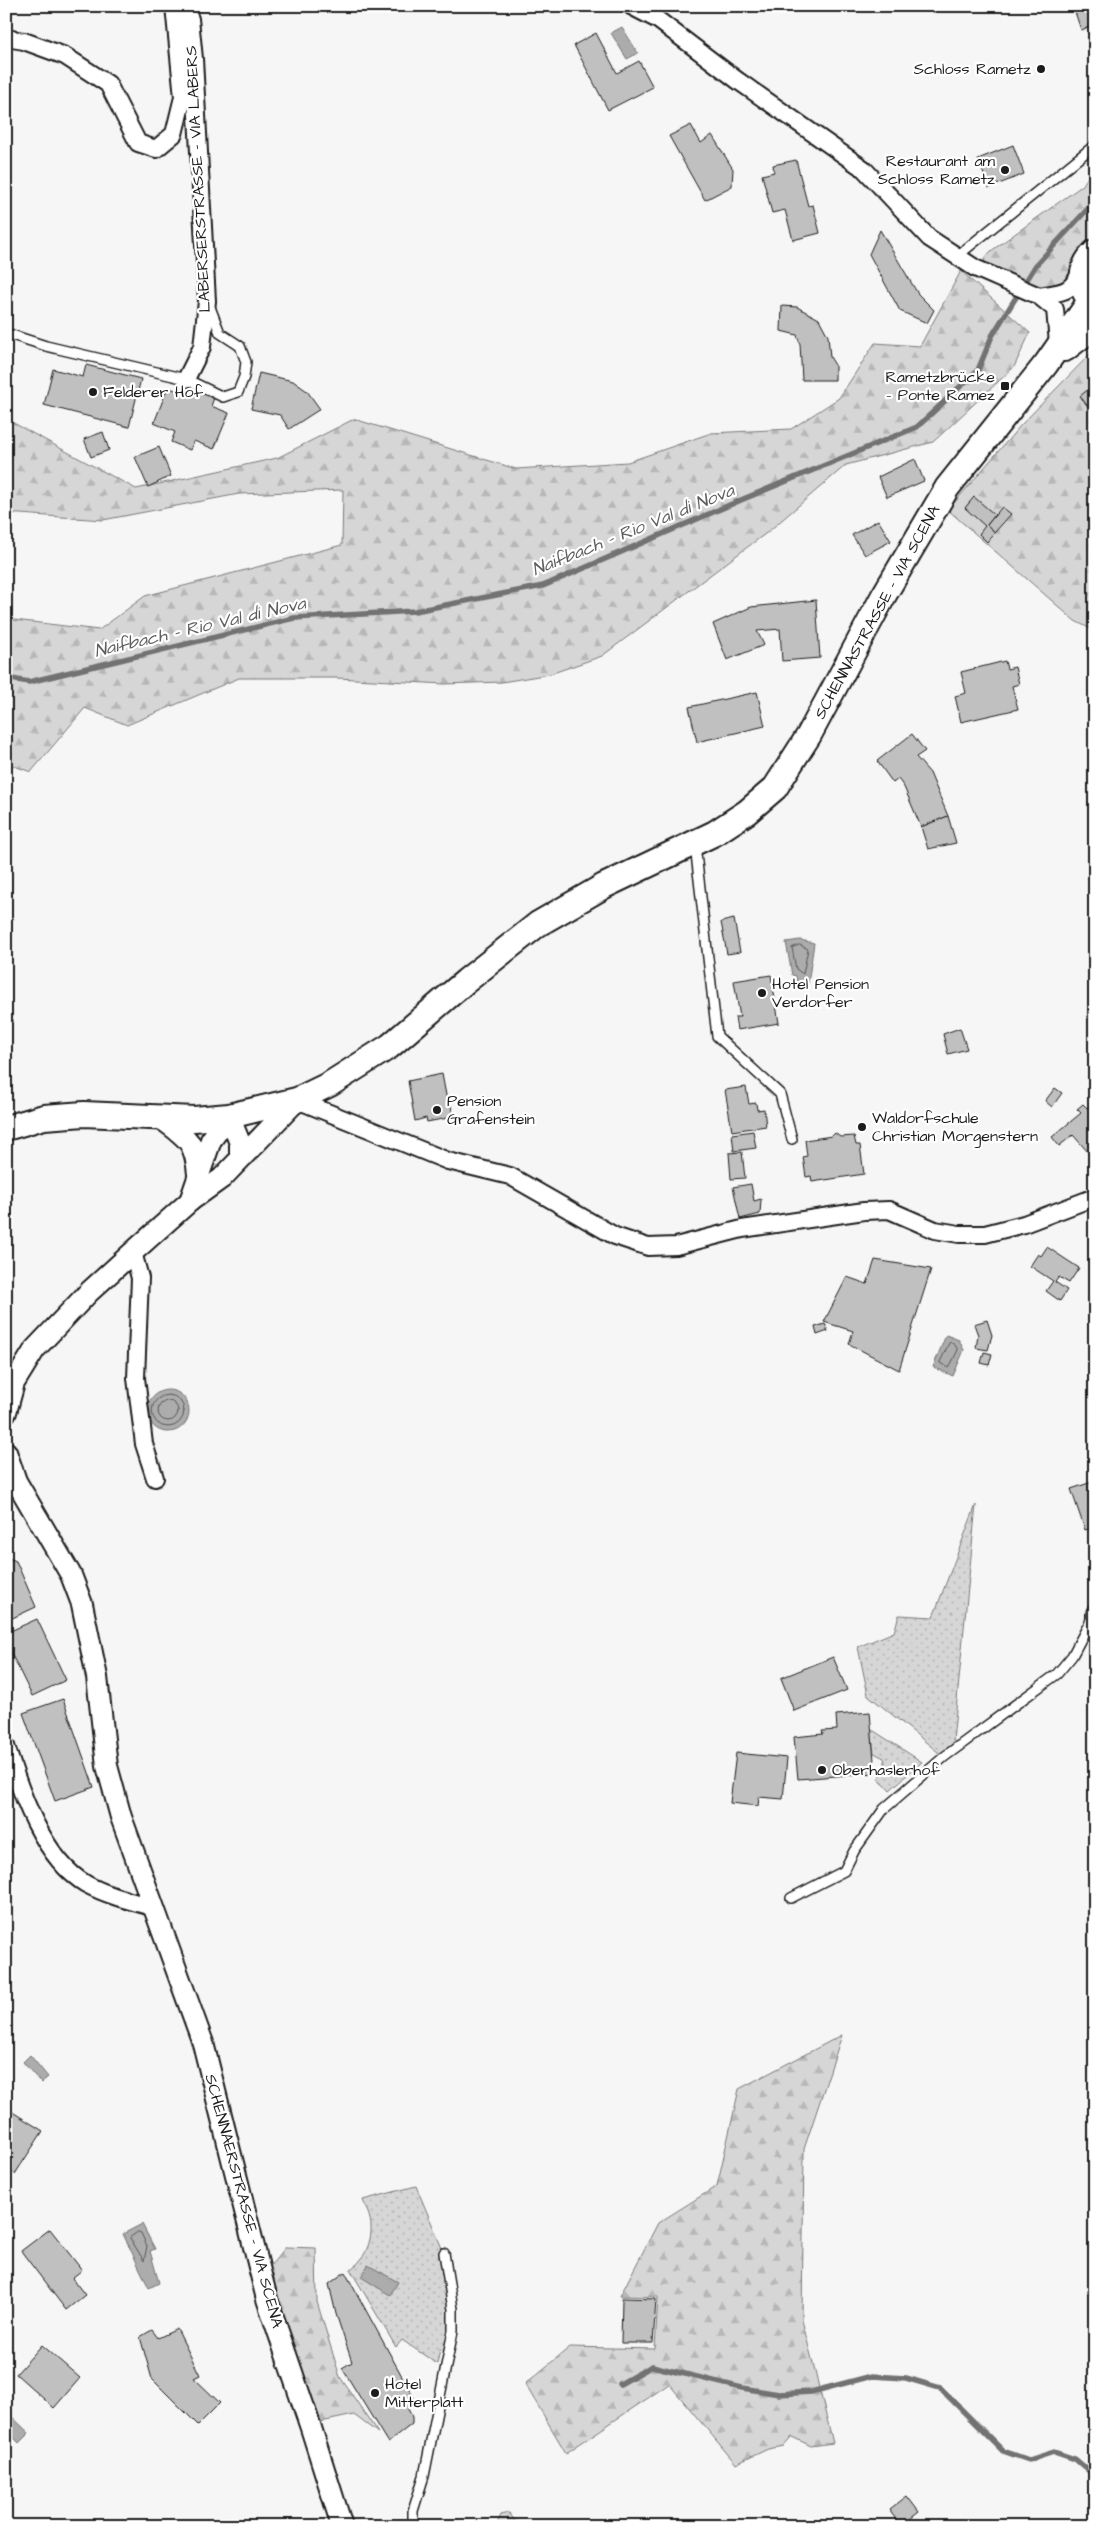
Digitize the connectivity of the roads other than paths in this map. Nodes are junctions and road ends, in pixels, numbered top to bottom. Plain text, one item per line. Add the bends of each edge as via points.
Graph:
1 (174, 6) edge
2 (184, 6) edge
3 (631, 6) edge
4 (6, 38) edge
5 (1095, 145) edge
6 (956, 257) junction
7 (1089, 260) edge
8 (1039, 296) junction
9 (207, 301) junction
10 (1092, 303) edge
11 (1055, 309) junction
12 (1095, 326) edge
13 (6, 333) edge
14 (1052, 354) junction
15 (186, 379) junction
16 (695, 842) junction
17 (297, 1100) junction
18 (229, 1116) junction
19 (159, 1117) junction
20 (6, 1128) edge
21 (792, 1139) dead end
22 (240, 1157) junction
23 (199, 1179) junction
24 (1095, 1196) edge
25 (190, 1201) junction
26 (133, 1252) junction
27 (6, 1412) edge
28 (6, 1452) edge
29 (155, 1478) dead end
30 (1094, 1616) edge
31 (6, 1746) edge
32 (791, 1898) dead end
33 (152, 1907) junction
34 (444, 2253) dead end
35 (342, 2526) edge
36 (413, 2526) edge

1 - 4 street, LABERSERSTRASSE - VIA LABERS via 183,97 174,134 156,149 138,143 108,84 65,56
2 - 9 street, LABERSERSTRASSE - VIA LABERS via 190,19 194,59
3 - 6 street via 658,20 736,80 864,169 929,238
5 - 6 lane
6 - 8 street
7 - 8 street via 1074,286 1061,293
7 - 10 main road via 1082,284
8 - 11 street
9 - 15 street, LABERSERSTRASSE - VIA LABERS via 202,347
9 - 15 lane via 220,333 240,346 246,362 244,377 238,392 223,397
10 - 11 street via 1075,309
10 - 14 main road, SCHENNASTRASSE - VIA SCENA
11 - 14 street
12 - 14 main road, SCHENNASTRASSE - VIA SCENA
13 - 15 lane via 46,346
14 - 16 main road, SCHENNASTRASSE - VIA SCENA via 947,488 884,594 809,735 775,788 747,812
16 - 17 main road, SCHENNASTRASSE - VIA SCENA via 604,886 538,924 390,1046 330,1084
16 - 21 lane via 717,1036 780,1094
17 - 18 main road, SCHENNASTRASSE - VIA SCENA
17 - 22 street, SCHENNASTRASSE - VIA SCENA
17 - 24 street via 448,1160 510,1176 614,1236 648,1247 676,1246 742,1229 864,1210 889,1210 935,1230 985,1234 1015,1227
18 - 19 main road
18 - 22 street via 240,1143
18 - 23 street, SCHENNASTRASSE - VIA SCENA via 210,1140
19 - 20 main road via 84,1114 44,1117
19 - 23 street, SCHENNASTRASSE - VIA SCENA via 183,1135 196,1152
22 - 25 street, SCHENNASTRASSE - VIA SCENA via 222,1178
23 - 25 street, SCHENNASTRASSE - VIA SCENA
25 - 26 street, SCHENNASTRASSE - VIA SCENA
26 - 27 street, SCHENNASTRASSE - VIA SCENA via 89,1292 35,1349 14,1383
26 - 29 street via 140,1278 136,1378 144,1444
28 - 33 street, SCHENNAERSTRASSE - VIA SCENA via 16,1481 71,1575 82,1604 97,1676 107,1766
30 - 32 lane via 1072,1656 1057,1674 944,1757 884,1809 854,1850 844,1871
31 - 33 street via 18,1784 39,1829 66,1870 86,1884
33 - 35 street, SCHENNAERSTRASSE - VIA SCENA via 203,2043 267,2299
34 - 36 lane via 453,2308 453,2331 424,2476 413,2511

